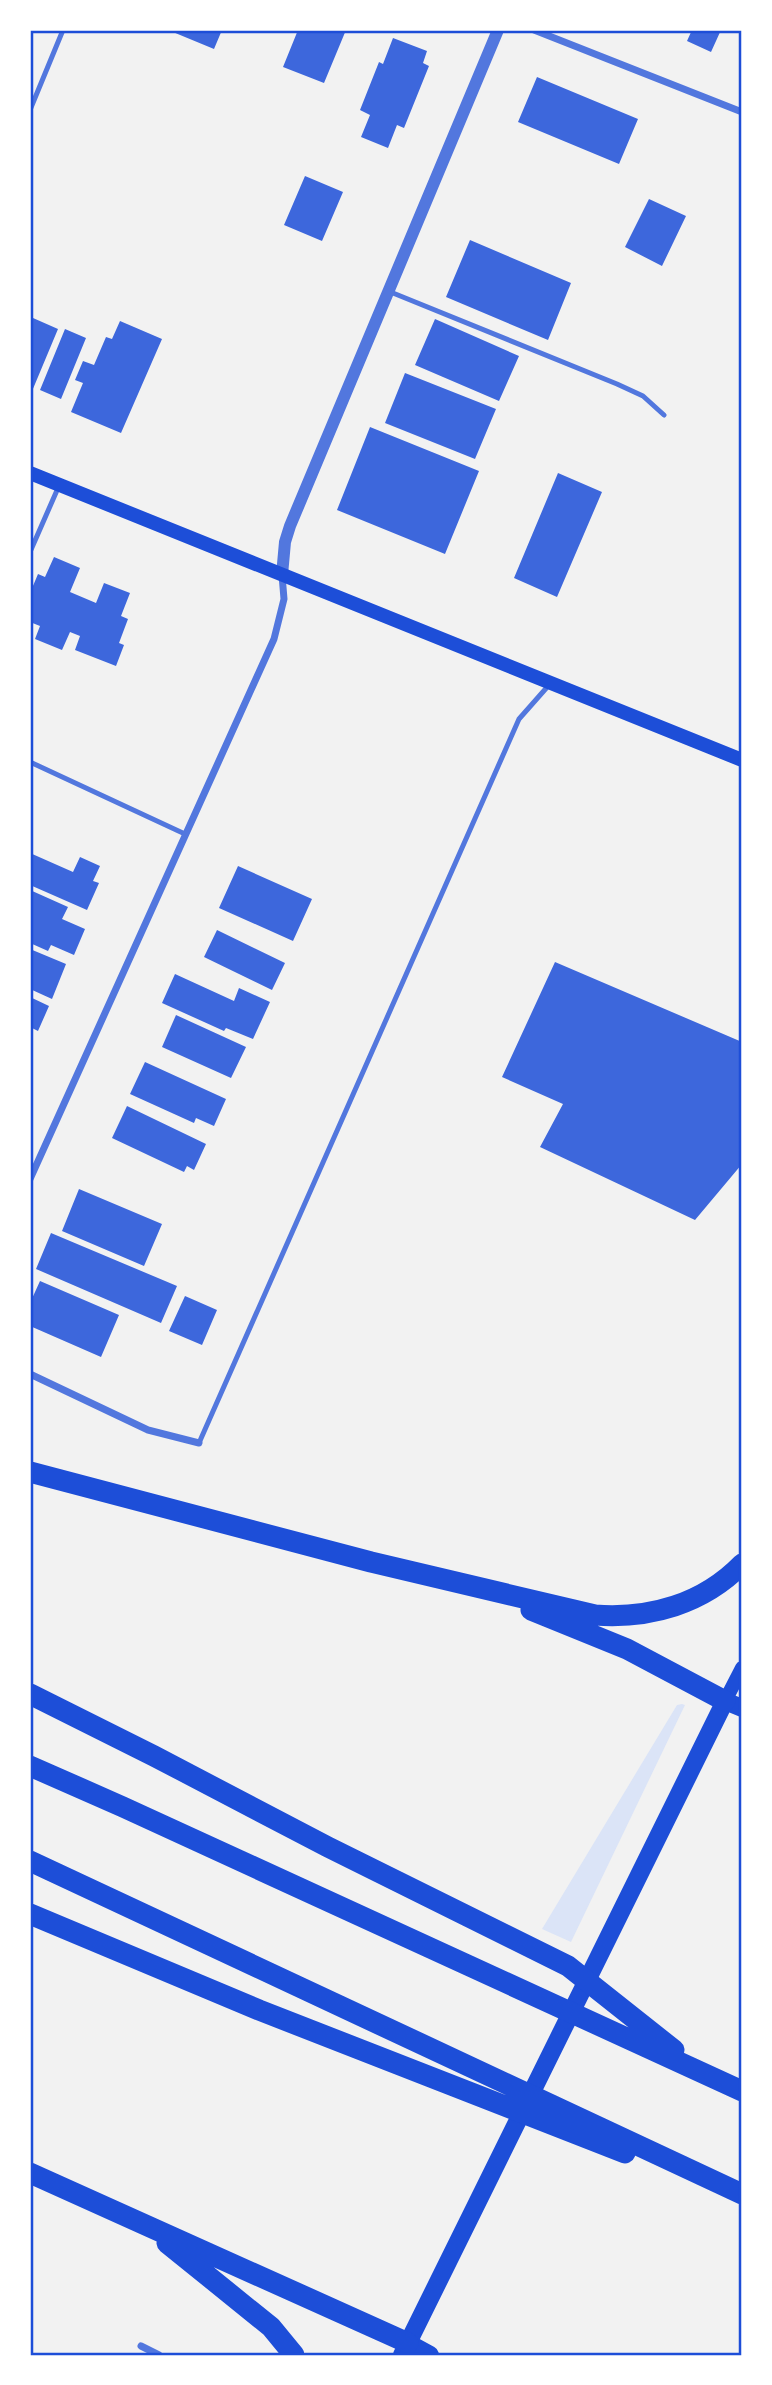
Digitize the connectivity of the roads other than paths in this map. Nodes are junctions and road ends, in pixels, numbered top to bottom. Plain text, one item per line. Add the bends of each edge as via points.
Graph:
1 (63, 30) edge
2 (498, 30) edge
3 (534, 30) edge
4 (30, 110) edge
5 (742, 112) edge
6 (388, 291) junction
7 (664, 415) dead end
8 (30, 473) edge
9 (60, 485) junction
10 (30, 552) edge
11 (282, 575) junction
12 (551, 683) junction
13 (742, 760) edge
14 (30, 762) edge
15 (185, 834) junction
16 (30, 1179) edge
17 (30, 1374) edge
18 (199, 1443) joint
19 (30, 1472) edge
20 (742, 1564) edge
21 (458, 1582) junction
22 (742, 1668) edge
23 (30, 1694) edge
24 (734, 1704) edge
25 (30, 1766) edge
26 (30, 1861) edge
27 (37, 1916) edge
28 (700, 2071) junction
29 (742, 2091) edge
30 (30, 2173) edge
31 (742, 2197) edge
32 (141, 2222) junction
33 (141, 2346) dead end
34 (405, 2349) edge
35 (159, 2355) edge
36 (294, 2355) edge
37 (430, 2355) edge

1 - 4 lane
2 - 6 street
3 - 5 street
6 - 7 lane via 617,384 643,396
6 - 11 street via 289,526
8 - 9 main road
9 - 10 lane
9 - 11 main road
11 - 12 main road
11 - 15 street via 284,599 274,639
12 - 13 main road
12 - 18 lane via 519,719
14 - 15 lane
15 - 16 street
17 - 18 street via 148,1430
19 - 21 highway
20 - 21 highway via 723,1581 678,1606 612,1616
21 - 24 highway via 626,1649
22 - 24 main road
23 - 28 highway via 568,1966
24 - 34 main road
25 - 28 highway
26 - 31 highway
27 - 31 highway via 259,2010
28 - 29 highway
30 - 32 highway
32 - 34 highway
32 - 36 highway via 271,2327
33 - 35 street
34 - 37 main road

